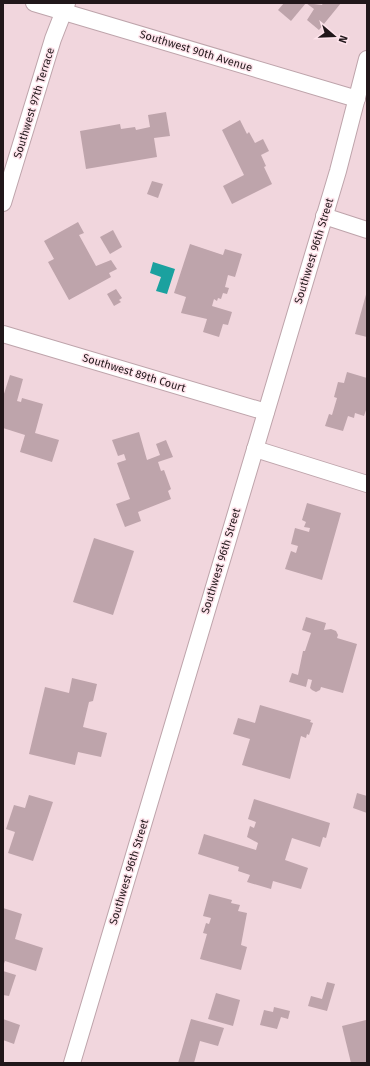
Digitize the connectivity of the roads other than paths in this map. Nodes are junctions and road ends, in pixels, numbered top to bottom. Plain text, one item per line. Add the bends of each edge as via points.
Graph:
1 (34, 3) edge
2 (65, 7) edge
3 (367, 59) edge
4 (357, 99) junction
5 (3, 203) edge
6 (324, 216) junction
7 (367, 230) edge
8 (3, 334) edge
9 (266, 412) junction
10 (255, 449) junction
11 (367, 484) edge
12 (72, 1063) edge

1 - 2 street, Southwest 90th Avenue
2 - 4 street, Southwest 90th Avenue
2 - 5 street, Southwest 97th Terrace
3 - 4 street, Southwest 96th Street
4 - 6 street, Southwest 96th Street
6 - 7 street
6 - 9 street, Southwest 96th Street
8 - 9 street, Southwest 89th Court
9 - 10 street, Southwest 96th Street
10 - 11 street
10 - 12 street, Southwest 96th Street

